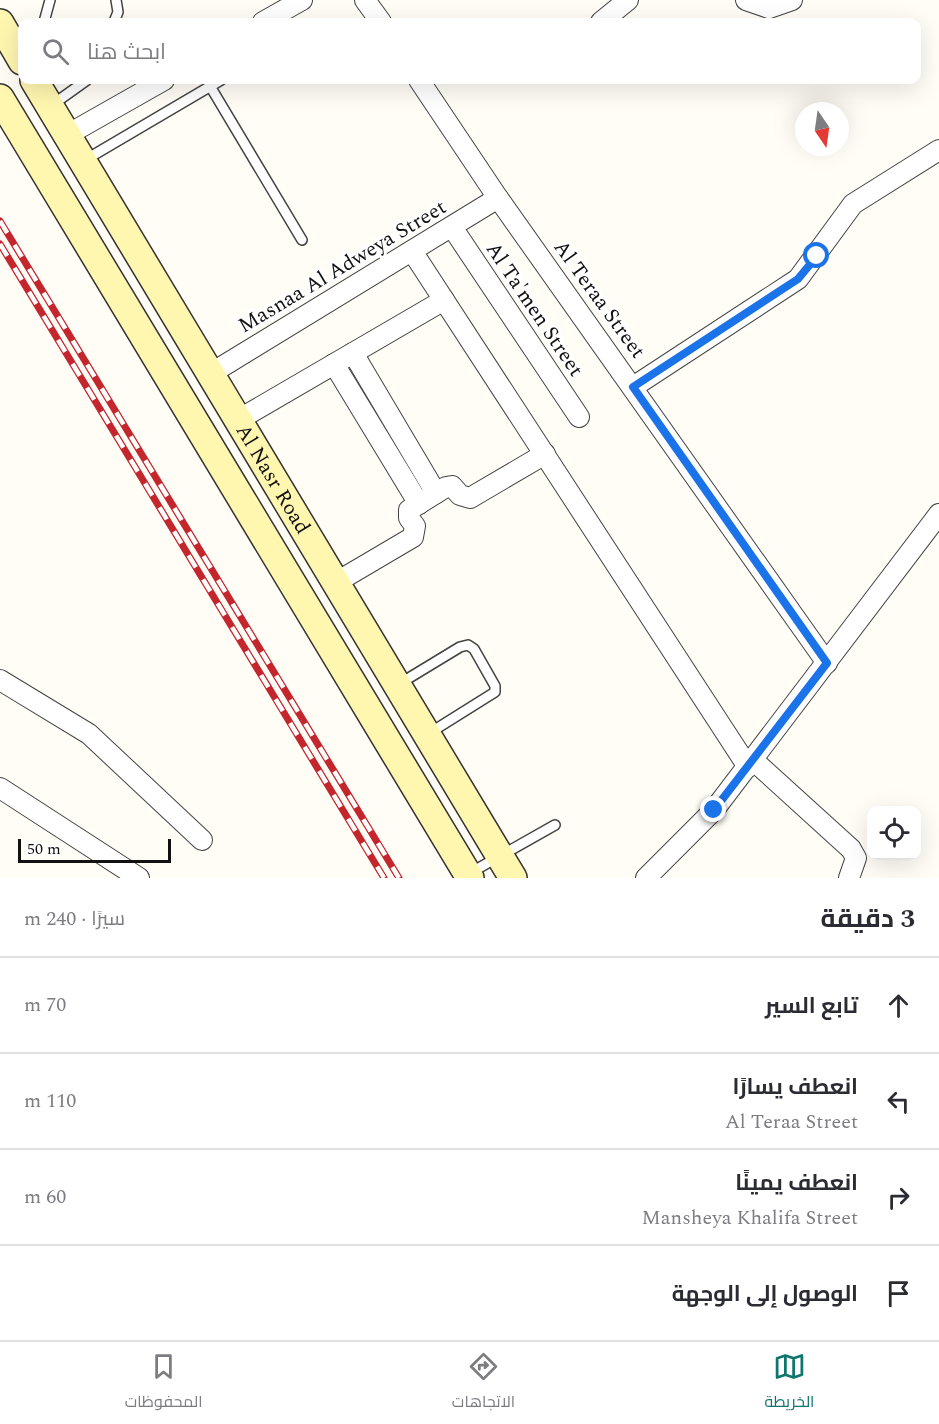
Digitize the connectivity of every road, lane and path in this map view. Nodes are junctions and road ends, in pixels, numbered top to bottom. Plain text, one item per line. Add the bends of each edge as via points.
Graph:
1 (50, 0) edge
2 (116, 0) edge
3 (302, 0) edge
4 (366, 0) edge
5 (628, 0) edge
6 (746, 0) edge
7 (792, 0) edge
8 (45, 18) edge
9 (116, 18) edge
10 (270, 18) edge
11 (378, 18) edge
12 (606, 18) edge
13 (0, 23) edge
14 (18, 54) edge
15 (36, 84) edge
16 (81, 84) edge
17 (157, 84) edge
18 (214, 84) edge
19 (422, 84) edge
20 (210, 86) junction
21 (0, 98) edge
22 (50, 106) junction
23 (67, 135) junction
24 (939, 150) edge
25 (82, 161) junction
26 (498, 198) junction
27 (452, 227) junction
28 (302, 240) dead end
29 (412, 251) junction
30 (444, 300) junction
31 (353, 353) junction
32 (334, 364) junction
33 (210, 374) junction
34 (633, 387) junction
35 (579, 417) dead end
36 (238, 420) junction
37 (545, 454) junction
38 (436, 493) junction
39 (419, 504) junction
40 (939, 514) edge
41 (335, 582) junction
42 (827, 663) junction
43 (0, 680) edge
44 (396, 685) junction
45 (426, 735) junction
46 (750, 763) junction
47 (0, 788) edge
48 (555, 825) dead end
49 (202, 840) dead end
50 (506, 867) edge
51 (469, 876) edge
52 (139, 878) edge
53 (646, 878) edge
54 (849, 878) edge

1 - 8 lane
2 - 9 lane
3 - 10 street
4 - 11 street
5 - 12 street
6 - 7 street via 769,8
13 - 14 main road
15 - 22 main road, Al Nasr Road
16 - 22 lane
17 - 23 street
18 - 20 lane
19 - 26 street, Al Teraa Street
20 - 25 lane
20 - 28 lane
21 - 51 main road, Al Nasr Road
22 - 23 main road, Al Nasr Road
23 - 25 main road, Al Nasr Road
24 - 34 street via 853,204 798,279
25 - 33 main road, Al Nasr Road
26 - 27 street, Masnaa Al Adweya Street
26 - 34 street, Al Teraa Street
27 - 29 street, Masnaa Al Adweya Street
27 - 35 street, Al Ta'men Street
29 - 30 street
29 - 33 street, Masnaa Al Adweya Street
30 - 31 street
30 - 37 street
31 - 32 street
31 - 38 street
32 - 36 street
32 - 39 street
33 - 36 main road, Al Nasr Road
34 - 42 street, Al Teraa Street
36 - 41 main road, Al Nasr Road
37 - 38 street via 470,498 449,485
37 - 46 street
38 - 39 street
39 - 41 street via 408,514 415,526 413,537
40 - 42 street
41 - 44 main road, Al Nasr Road
42 - 46 street
43 - 49 street via 89,734
44 - 45 main road, Al Nasr Road
44 - 45 lane via 460,647 468,645 474,649 495,692
45 - 50 main road, Al Nasr Road
46 - 53 street via 714,810
46 - 54 street via 851,849 856,858
47 - 52 street
48 - 50 lane
50 - 51 lane

